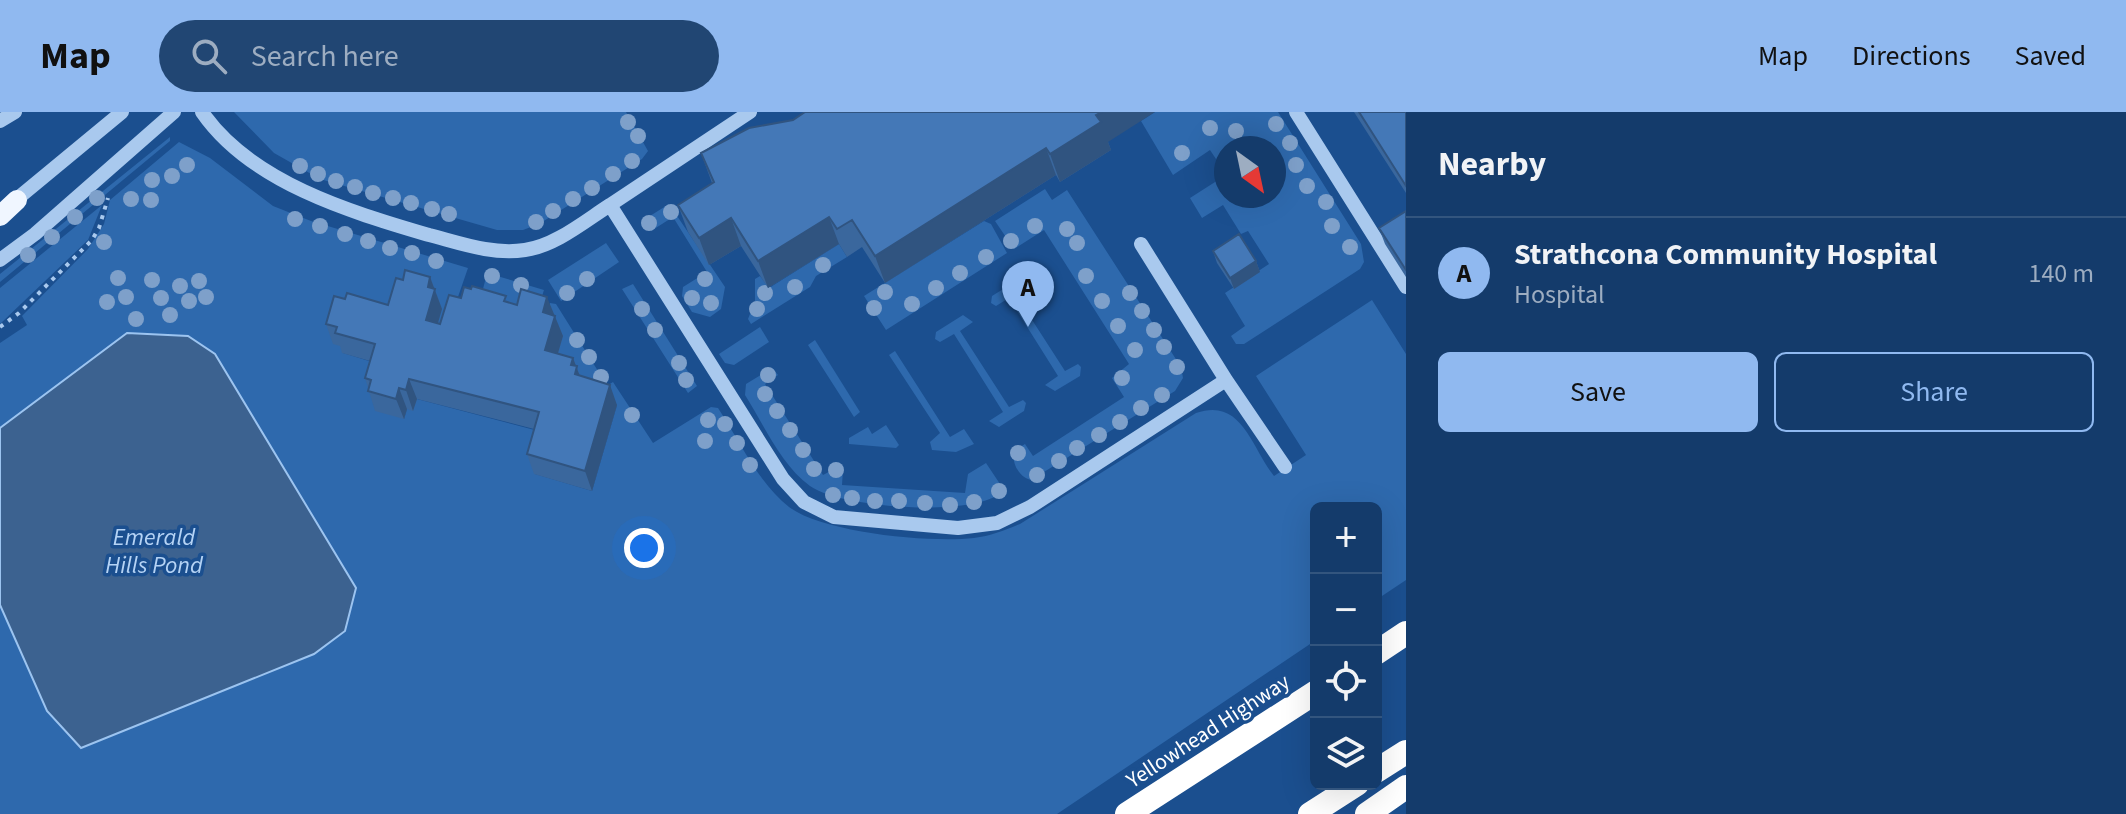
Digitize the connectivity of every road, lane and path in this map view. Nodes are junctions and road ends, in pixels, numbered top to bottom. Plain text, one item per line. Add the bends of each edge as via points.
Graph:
1 (15, 112) edge
2 (122, 112) edge
3 (174, 112) edge
4 (202, 112) edge
5 (750, 112) edge
6 (1296, 112) edge
7 (0, 121) edge
8 (108, 198) dead end
9 (610, 205) junction
10 (6, 209) edge
11 (1141, 244) dead end
12 (0, 260) edge
13 (1406, 287) edge
14 (0, 327) edge
15 (1226, 380) junction
16 (1285, 467) dead end
17 (1406, 633) edge
18 (1382, 649) edge
19 (1310, 696) edge
20 (1406, 752) edge
21 (1382, 767) edge
22 (1406, 787) edge
23 (1348, 790) edge
24 (1127, 814) edge
25 (1310, 814) edge
26 (1367, 814) edge

1 - 7 street
2 - 10 street
3 - 12 street
4 - 9 street via 262,168 295,187 363,216 489,250 529,250
5 - 9 street
6 - 13 street
8 - 14 path via 92,240
9 - 15 street via 783,479 804,502 834,517 958,528 997,523
11 - 15 street
15 - 16 street
17 - 18 highway
19 - 24 highway, Yellowhead Highway
20 - 21 highway
22 - 26 highway
23 - 25 highway

